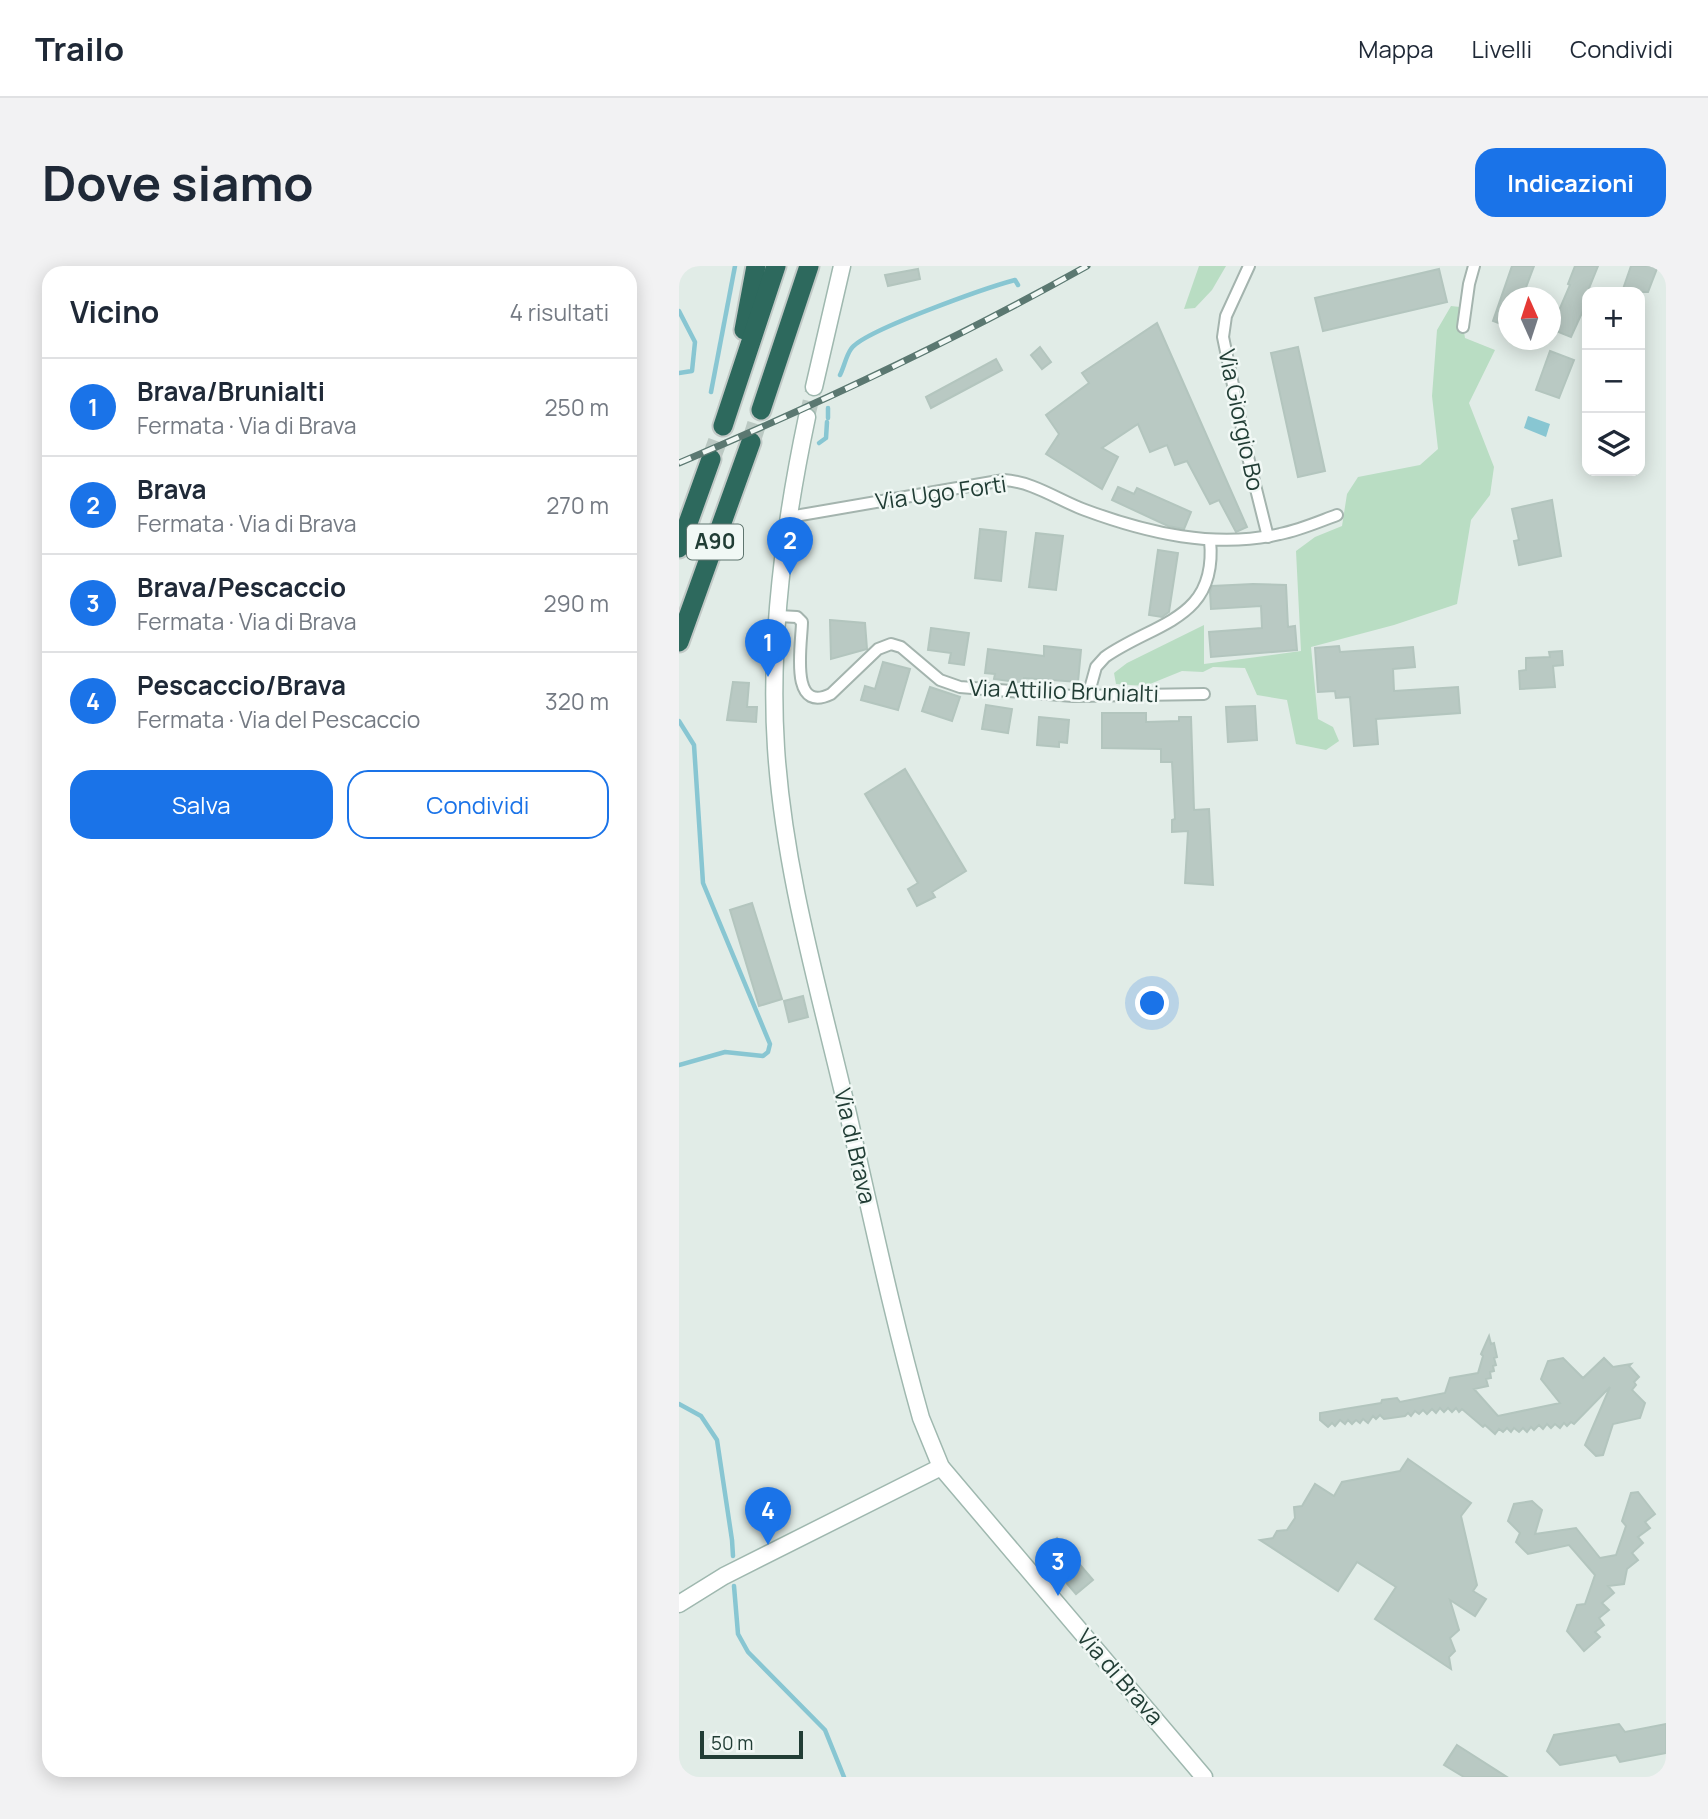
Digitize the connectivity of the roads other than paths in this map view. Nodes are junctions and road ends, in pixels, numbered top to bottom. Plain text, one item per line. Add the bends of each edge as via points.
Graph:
1 (756, 266) edge
2 (776, 266) edge
3 (809, 266) edge
4 (842, 266) edge
5 (1249, 266) edge
6 (1474, 266) edge
7 (1463, 327) dead end
8 (814, 387) tunnel mouth
9 (730, 406) junction
10 (761, 410) tunnel mouth
11 (807, 417) tunnel mouth
12 (723, 426) tunnel mouth
13 (751, 442) tunnel mouth
14 (711, 459) tunnel mouth
15 (1337, 515) dead end
16 (789, 517) junction
17 (1268, 537) junction
18 (1210, 540) junction
19 (679, 548) edge
20 (778, 616) junction
21 (679, 642) edge
22 (1204, 694) dead end
23 (1088, 696) junction
24 (941, 1467) junction
25 (679, 1604) edge
26 (1204, 1777) edge

1 - 9 highway
2 - 9 highway
3 - 10 highway
4 - 8 street
5 - 17 street, Via Giorgio Bo via 1226,316 1223,347
6 - 7 street
9 - 12 highway
11 - 16 street, Via di Brava
13 - 21 highway, A90
14 - 19 highway, A90
15 - 17 street, Via Ugo Forti
16 - 18 street, Via Ugo Forti via 1004,480 1032,486 1109,518
16 - 20 street, Via di Brava
17 - 18 street, Via Ugo Forti
18 - 23 street via 1208,575 1195,603 1172,622 1105,657 1095,671
20 - 23 street, Via Attilio Brunialti via 797,617 802,622 801,684 813,696 831,694 879,649 891,644 953,686
20 - 24 street, Via di Brava via 775,730 794,886 904,1354 924,1429
22 - 23 street, Via Attilio Brunialti
24 - 25 street via 715,1580
24 - 26 street, Via di Brava

